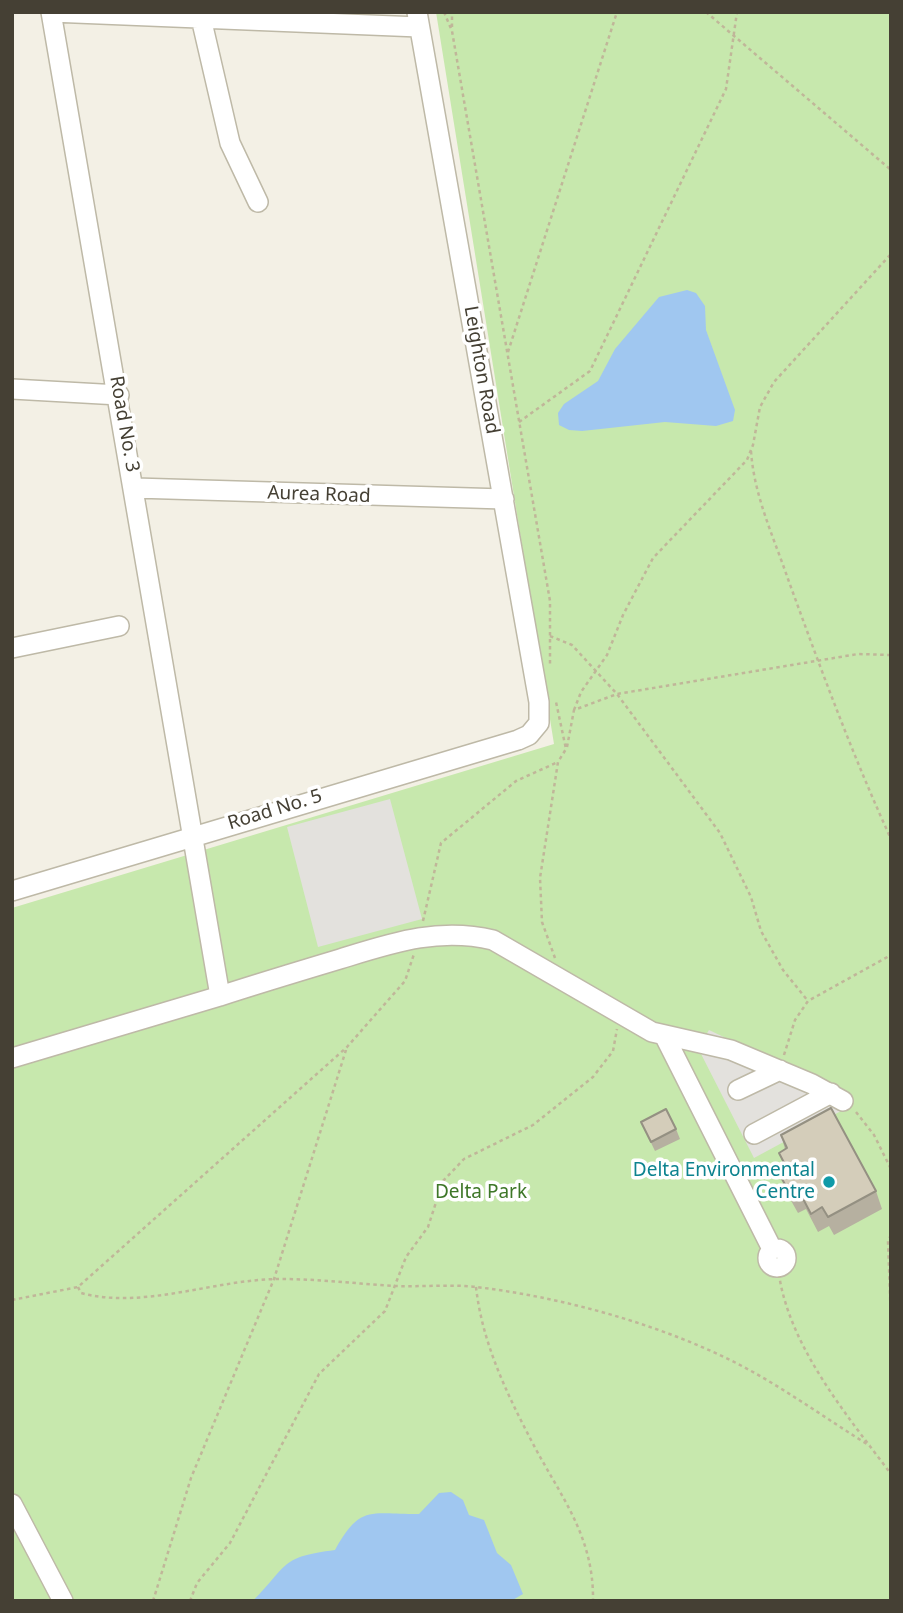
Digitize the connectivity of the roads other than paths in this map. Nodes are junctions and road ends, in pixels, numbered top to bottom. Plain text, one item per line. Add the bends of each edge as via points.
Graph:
1 (51, 12) edge
2 (269, 17) edge
3 (201, 18) junction
4 (418, 20) edge
5 (258, 202) dead end
6 (12, 390) edge
7 (119, 395) junction
8 (135, 488) junction
9 (503, 499) junction
10 (119, 626) dead end
11 (12, 648) edge
12 (536, 728) joint
13 (191, 836) junction
14 (12, 891) edge
15 (220, 996) junction
16 (664, 1035) junction
17 (12, 1058) edge
18 (780, 1070) junction
19 (738, 1090) dead end
20 (754, 1134) dead end
21 (775, 1258) road end
22 (12, 1504) edge
23 (63, 1601) edge

1 - 3 street
1 - 7 street, Road No. 3
2 - 3 street
2 - 4 street
3 - 5 street via 227,133
4 - 9 street, Leighton Road
6 - 7 street
7 - 8 street, Road No. 3
8 - 9 street, Aurea Road
8 - 13 street, Road No. 3
9 - 12 street, Leighton Road via 540,702
10 - 11 street
12 - 13 street, Road No. 5 via 518,740
13 - 14 street, Road No. 5
13 - 15 street, Road No. 3
15 - 16 street via 371,947 464,933 493,940
15 - 17 street
16 - 18 street via 718,1045
16 - 21 street
18 - 19 street
18 - 20 street via 837,1097
22 - 23 street

